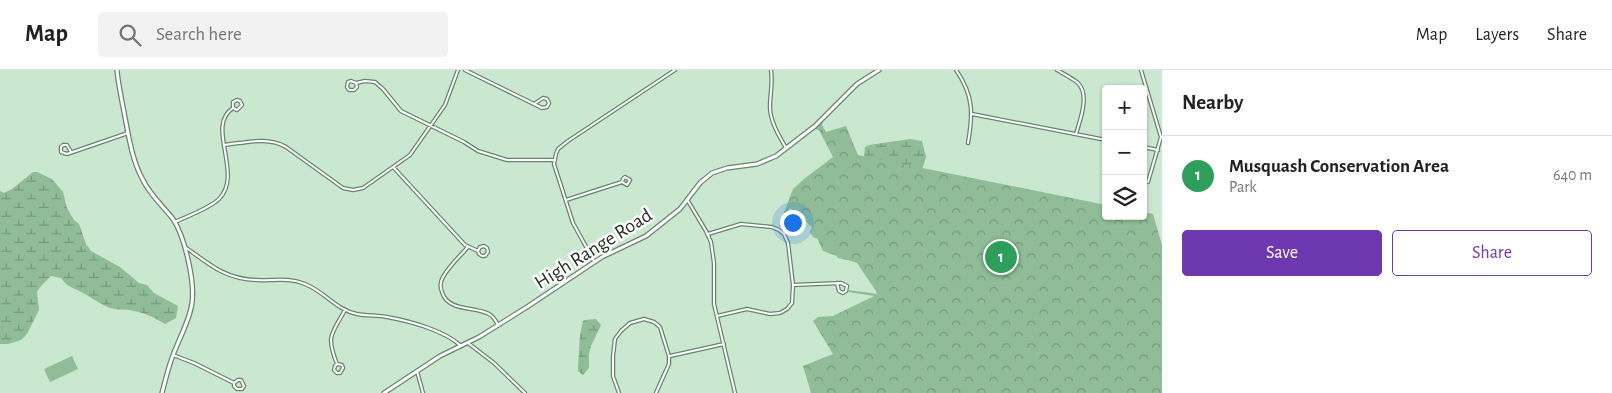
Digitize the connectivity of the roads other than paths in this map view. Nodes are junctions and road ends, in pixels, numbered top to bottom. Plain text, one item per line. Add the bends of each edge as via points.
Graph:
1 (117, 70) edge
2 (458, 70) edge
3 (465, 70) edge
4 (675, 70) edge
5 (771, 70) edge
6 (879, 70) edge
7 (956, 70) edge
8 (1057, 70) edge
9 (1141, 70) edge
10 (356, 84) dead end
11 (534, 104) junction
12 (233, 108) dead end
13 (972, 114) junction
14 (431, 126) junction
15 (128, 133) junction
16 (1076, 134) junction
17 (1102, 139) edge
18 (968, 143) dead end
19 (224, 145) junction
20 (786, 148) junction
21 (1147, 148) edge
22 (1158, 150) junction
23 (72, 152) junction
24 (554, 160) junction
25 (394, 168) junction
26 (622, 182) dead end
27 (1148, 182) dead end
28 (566, 200) junction
29 (688, 200) junction
30 (175, 222) junction
31 (708, 234) junction
32 (185, 247) junction
33 (468, 247) junction
34 (478, 251) dead end
35 (595, 261) junction
36 (836, 283) junction
37 (793, 285) junction
38 (345, 310) junction
39 (717, 316) junction
40 (498, 325) junction
41 (468, 343) junction
42 (724, 344) junction
43 (460, 346) junction
44 (173, 355) junction
45 (670, 356) junction
46 (337, 364) dead end
47 (417, 371) junction
48 (234, 383) junction
49 (162, 393) edge
50 (384, 393) edge
51 (423, 393) edge
52 (525, 393) edge
53 (619, 393) edge
54 (656, 393) edge
55 (736, 393) edge

1 - 15 street
2 - 14 street via 445,105
3 - 11 street
4 - 24 street via 564,144
5 - 20 street via 771,114
6 - 20 street, High Range Road via 857,84 819,122
7 - 13 street via 968,92
8 - 16 street via 1077,82 1082,90 1084,101
9 - 22 street via 1160,133
10 - 14 street via 375,82 401,111
11 - 11 street via 544,108 549,103 544,98
12 - 19 street via 223,121
13 - 16 street
13 - 18 street
14 - 24 street via 474,150 505,160
14 - 25 street via 414,152
15 - 23 street
15 - 30 street via 144,182
16 - 17 street
19 - 25 street via 279,143 350,190 363,188
19 - 30 street via 228,181 222,196
20 - 29 street, High Range Road via 762,163 712,173
21 - 22 street
22 - 27 street
23 - 23 street via 64,154 61,148 67,145
24 - 28 street
25 - 33 street
26 - 28 street
28 - 35 street via 573,223
29 - 31 street
29 - 35 street, High Range Road via 646,236
30 - 32 street
31 - 37 street via 741,224 779,230 788,243
31 - 39 street
32 - 38 street via 225,274 250,280 304,283
32 - 44 street via 192,304
33 - 34 street
33 - 40 street via 444,276 442,293 454,305 489,314
35 - 40 street, High Range Road
36 - 36 street via 844,284 846,291 839,291
36 - 37 street
37 - 39 street via 792,303 780,313 747,309
38 - 43 street via 428,328
38 - 46 street via 330,339
39 - 42 street
40 - 41 street, High Range Road
41 - 43 street, High Range Road
41 - 52 street
42 - 45 street
42 - 55 street
43 - 47 street, High Range Road
44 - 48 street
44 - 49 street
45 - 53 street via 656,323 644,319 630,323 618,335 614,347 613,376
45 - 54 street
47 - 50 street, High Range Road
47 - 51 street
48 - 48 street via 240,380 244,386 237,390

